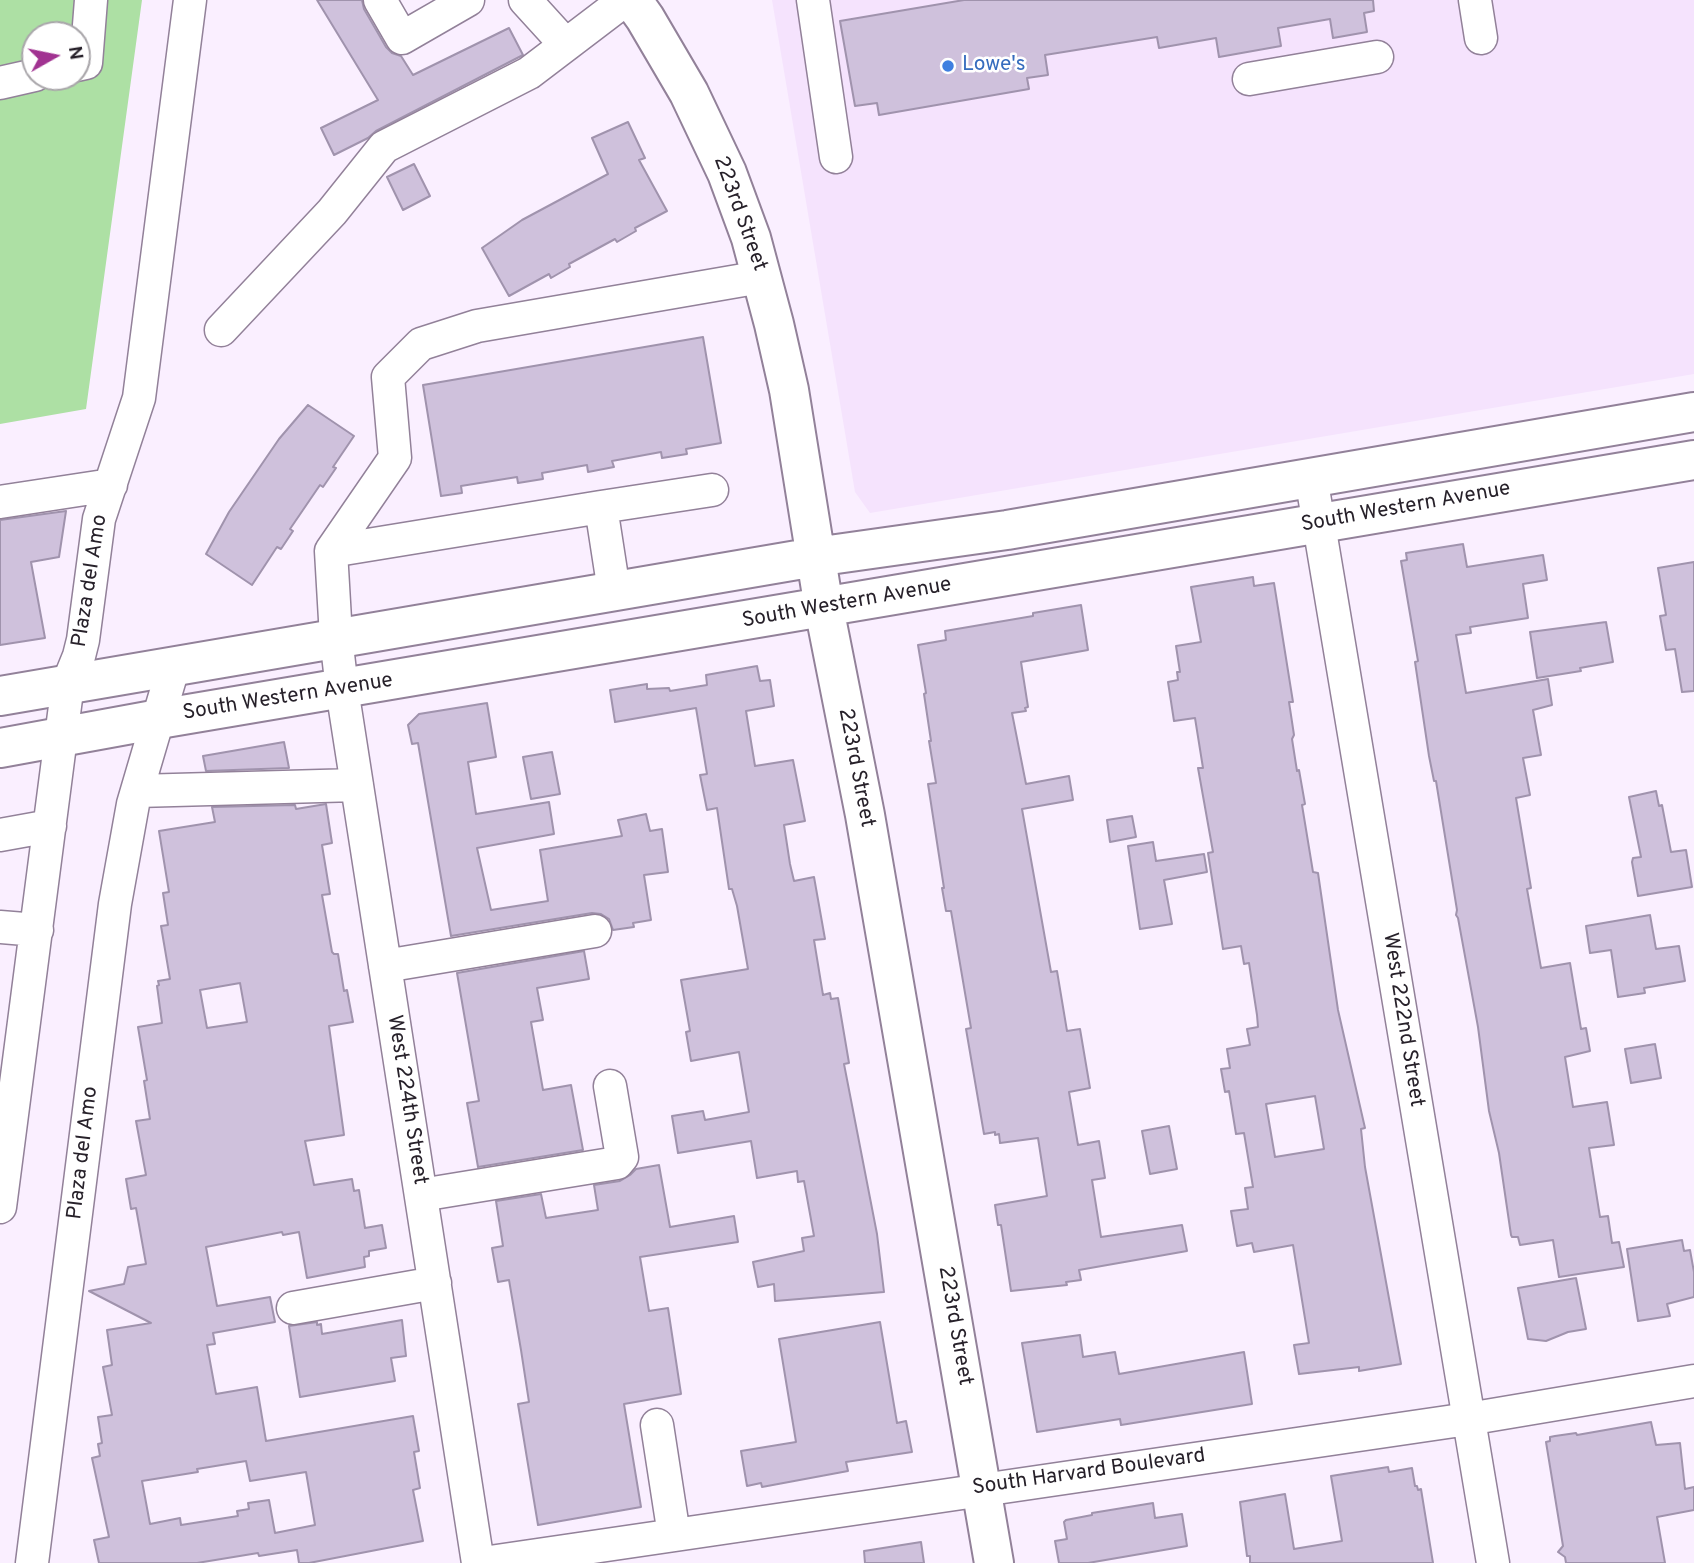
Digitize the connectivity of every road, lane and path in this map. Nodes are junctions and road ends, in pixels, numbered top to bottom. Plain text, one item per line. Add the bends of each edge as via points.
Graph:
1 (91, 0) edge
2 (190, 0) edge
3 (380, 0) edge
4 (468, 0) edge
5 (525, 0) edge
6 (625, 0) edge
7 (632, 0) edge
8 (813, 0) edge
9 (1475, 0) edge
10 (89, 21) edge
11 (1481, 38) dead end
12 (566, 45) junction
13 (1377, 57) dead end
14 (21, 78) edge
15 (1249, 79) dead end
16 (0, 83) edge
17 (836, 157) dead end
18 (761, 277) junction
19 (221, 330) dead end
20 (1694, 412) edge
21 (1694, 460) edge
22 (1311, 477) junction
23 (111, 485) junction
24 (712, 490) dead end
25 (0, 502) edge
26 (601, 507) junction
27 (1319, 523) junction
28 (331, 551) junction
29 (815, 557) junction
30 (614, 591) junction
31 (824, 608) junction
32 (335, 637) junction
33 (174, 665) junction
34 (68, 683) junction
35 (342, 689) junction
36 (0, 696) edge
37 (159, 719) junction
38 (61, 739) junction
39 (0, 748) edge
40 (357, 785) junction
41 (136, 791) junction
42 (50, 826) junction
43 (0, 835) edge
44 (0, 926) edge
45 (37, 930) junction
46 (595, 931) dead end
47 (385, 966) junction
48 (14, 989) edge
49 (610, 1086) dead end
50 (421, 1195) junction
51 (0, 1207) edge
52 (435, 1283) junction
53 (293, 1308) dead end
54 (1694, 1381) edge
55 (1468, 1419) junction
56 (657, 1424) dead end
57 (982, 1489) junction
58 (674, 1535) junction
59 (33, 1563) edge
60 (481, 1563) edge
61 (994, 1563) edge
62 (1493, 1563) edge

1 - 10 street
2 - 23 street, Plaza del Amo via 139,398
3 - 4 street via 402,38
5 - 12 street
6 - 12 street
7 - 18 main road, 223rd Street via 689,93 727,173
8 - 17 street
9 - 11 street
12 - 19 street via 529,74 384,147 332,212
13 - 15 street
14 - 16 street
18 - 28 street via 477,327 421,344 388,377 395,458
18 - 29 main road, 223rd Street via 789,390
20 - 22 main road
21 - 27 main road, South Western Avenue
22 - 27 street, West 222nd Street
22 - 29 main road via 1007,530
23 - 25 street
23 - 34 street, Plaza del Amo via 99,519 79,656
24 - 26 street
26 - 28 street
26 - 30 street
27 - 31 main road, South Western Avenue
27 - 55 street, West 222nd Street
28 - 32 street, West 224th Street
29 - 30 main road
29 - 31 main road, 223rd Street
30 - 32 main road
31 - 35 main road, South Western Avenue
31 - 57 main road, 223rd Street via 865,815
32 - 33 main road
32 - 35 street, West 224th Street
33 - 34 main road
33 - 37 street, Plaza del Amo
34 - 36 main road
34 - 38 street, Plaza del Amo
35 - 37 main road, South Western Avenue
35 - 40 street, West 224th Street
37 - 38 main road, South Western Avenue
37 - 41 street, Plaza del Amo
38 - 39 main road, South Western Avenue
38 - 42 street, Plaza del Amo
40 - 41 street
40 - 47 street, West 224th Street
41 - 59 street, Plaza del Amo via 115,904
42 - 43 street
42 - 45 street, Plaza del Amo
44 - 45 street
45 - 48 street, Plaza del Amo
46 - 47 street
47 - 50 street, West 224th Street
48 - 51 street, Plaza del Amo
49 - 50 street via 622,1157 617,1164
50 - 52 street, West 224th Street
52 - 53 street
52 - 60 street, West 224th Street
54 - 55 street, South Harvard Boulevard
55 - 57 street, South Harvard Boulevard
55 - 62 street, West 222nd Street
56 - 58 street
57 - 58 street, South Harvard Boulevard
57 - 61 main road, 223rd Street
58 - 60 street, South Harvard Boulevard

